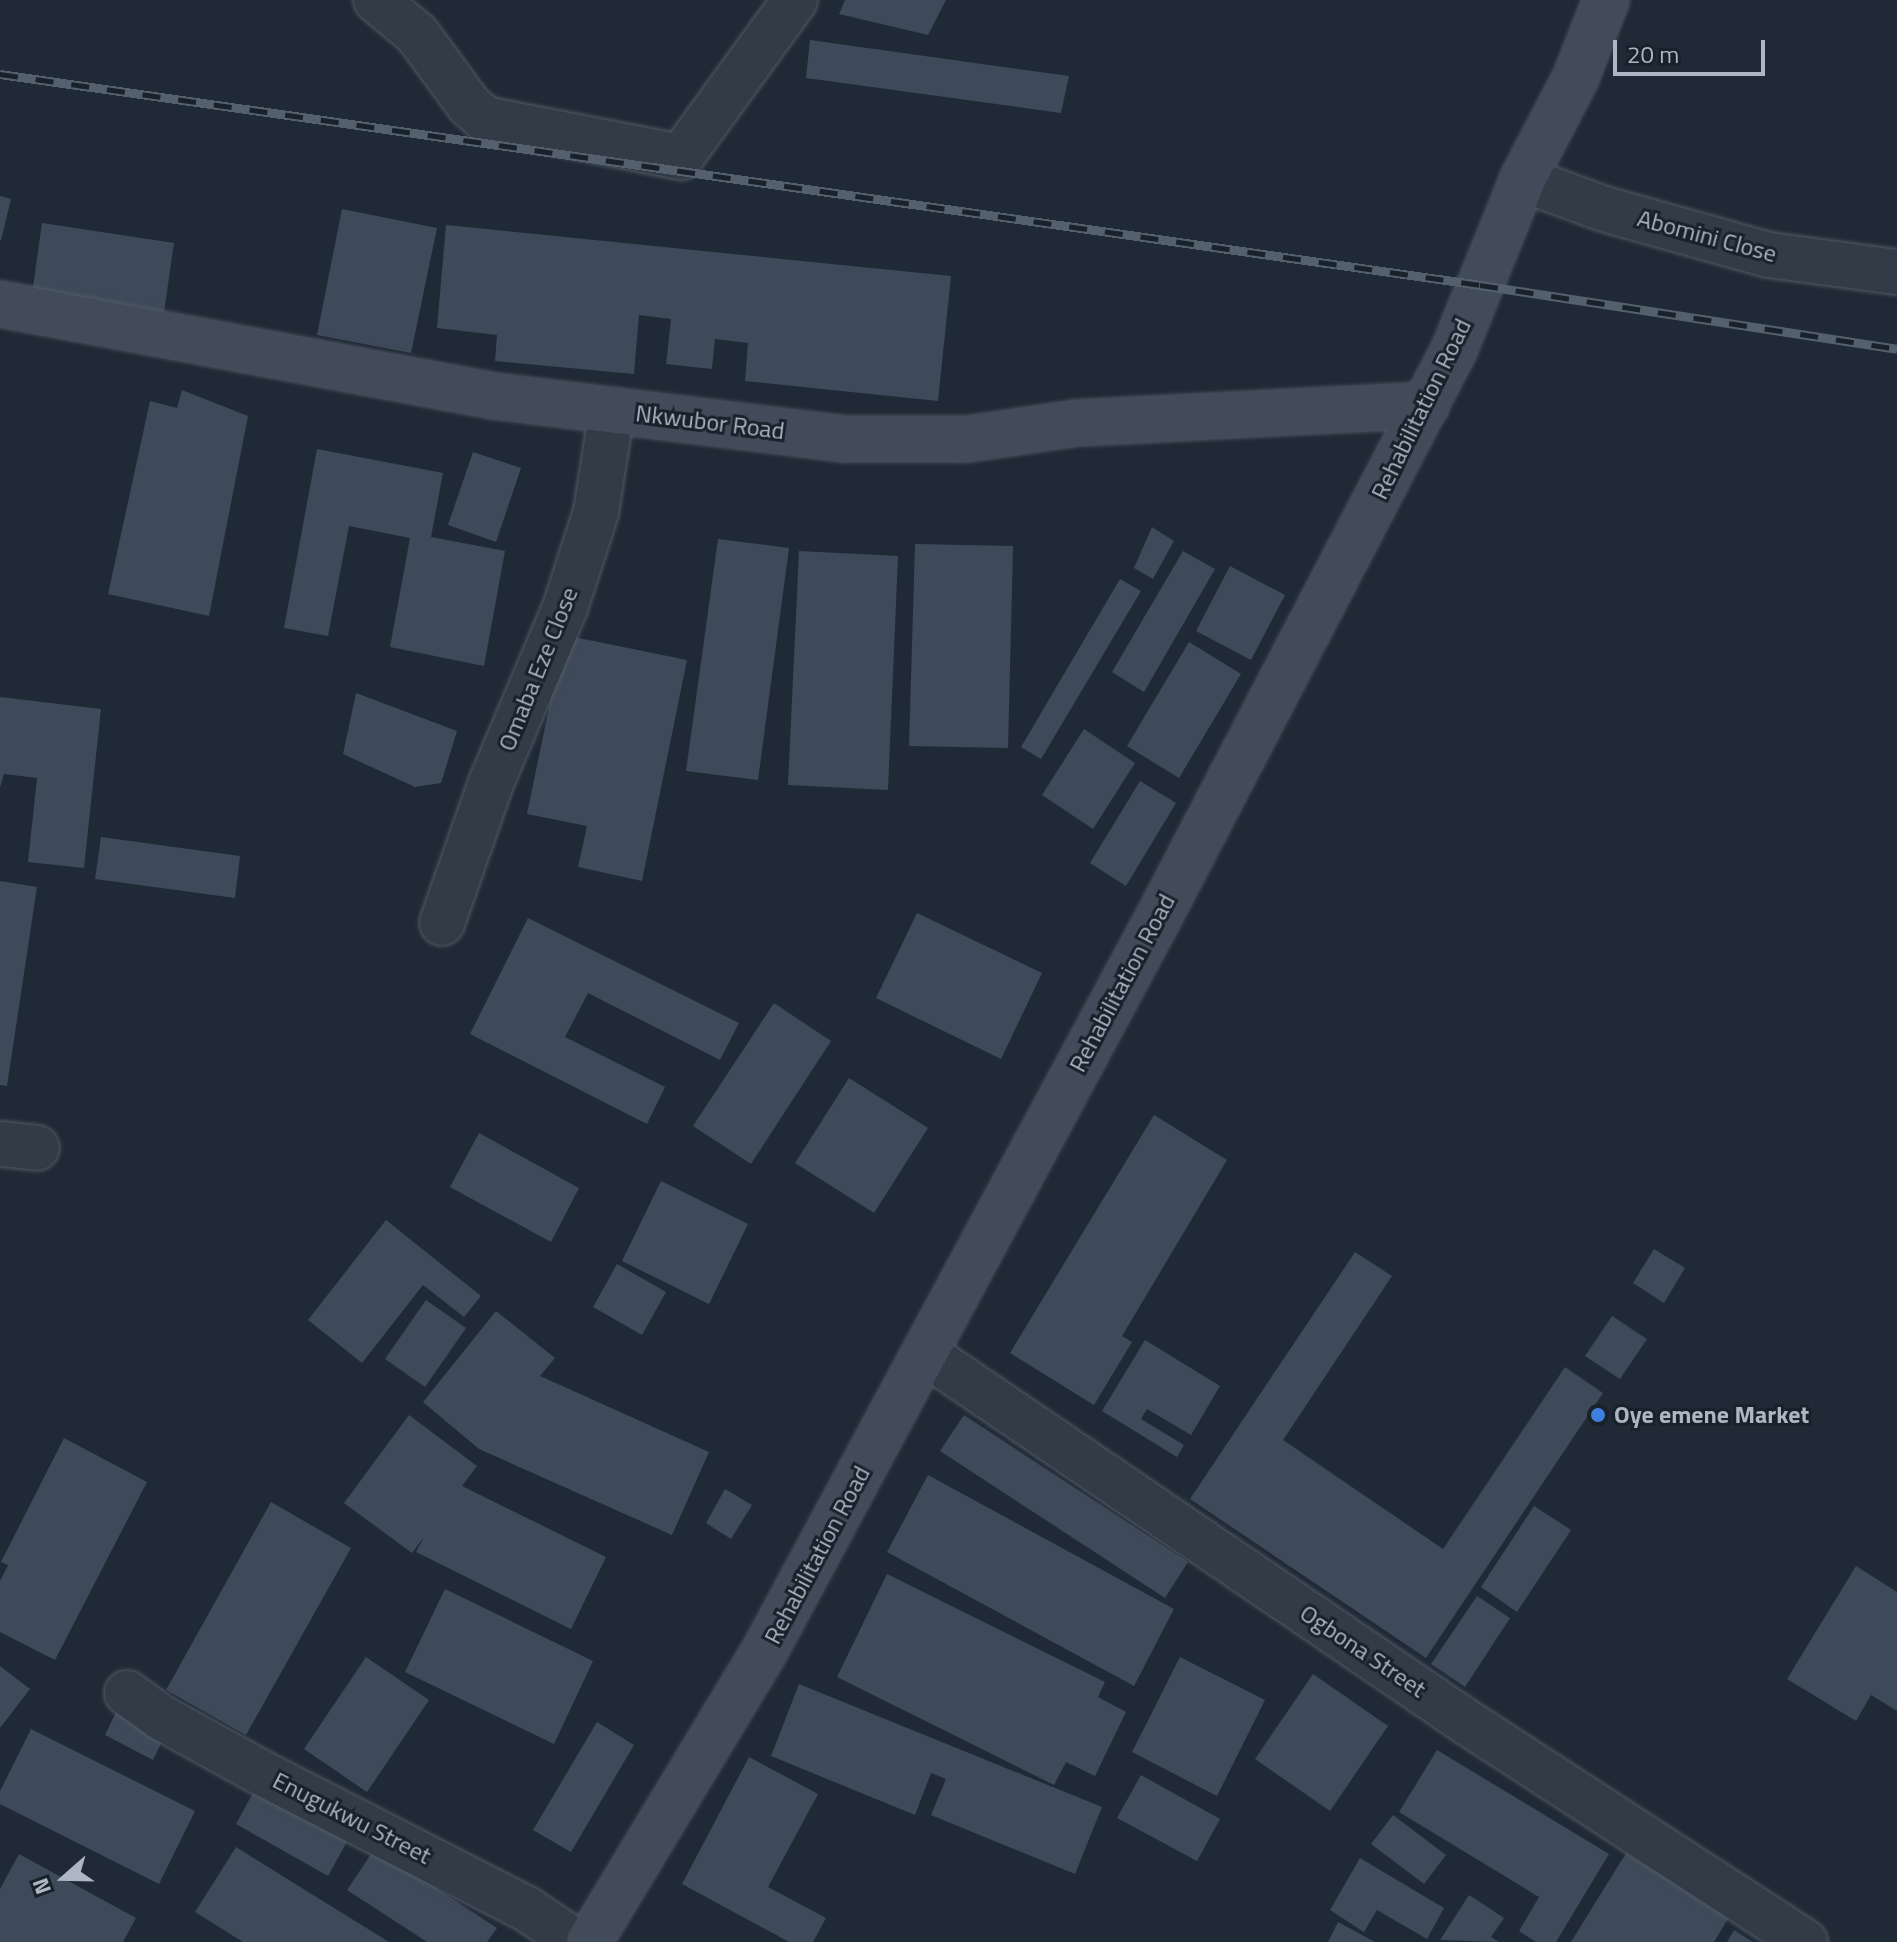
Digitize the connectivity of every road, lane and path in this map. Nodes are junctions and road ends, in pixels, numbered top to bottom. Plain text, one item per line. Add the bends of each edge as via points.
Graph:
1 (376, 0) edge
2 (795, 0) edge
3 (1606, 0) edge
4 (1523, 179) junction
5 (1897, 272) edge
6 (0, 304) edge
7 (1427, 405) junction
8 (612, 410) junction
9 (442, 923) dead end
10 (926, 1354) junction
11 (127, 1693) dead end
12 (576, 1942) edge
13 (589, 1942) edge
14 (1805, 1942) edge

1 - 2 street via 417,34 485,119 681,157
3 - 4 main road, Rehabilitation Road via 1576,77
4 - 5 street, Abomini Close via 1604,209 1769,255
4 - 7 main road, Rehabilitation Road
6 - 8 main road, Nkwubor Road via 494,396
7 - 8 main road, Nkwubor Road via 1077,423 968,439 845,439
7 - 10 main road, Rehabilitation Road
8 - 9 street, Omaba Eze Close via 596,512 565,608 491,783
10 - 13 main road, Rehabilitation Road via 763,1654
10 - 14 street, Ogbona Street via 1468,1723
11 - 12 street, Enugukwu Street via 260,1772 527,1909

